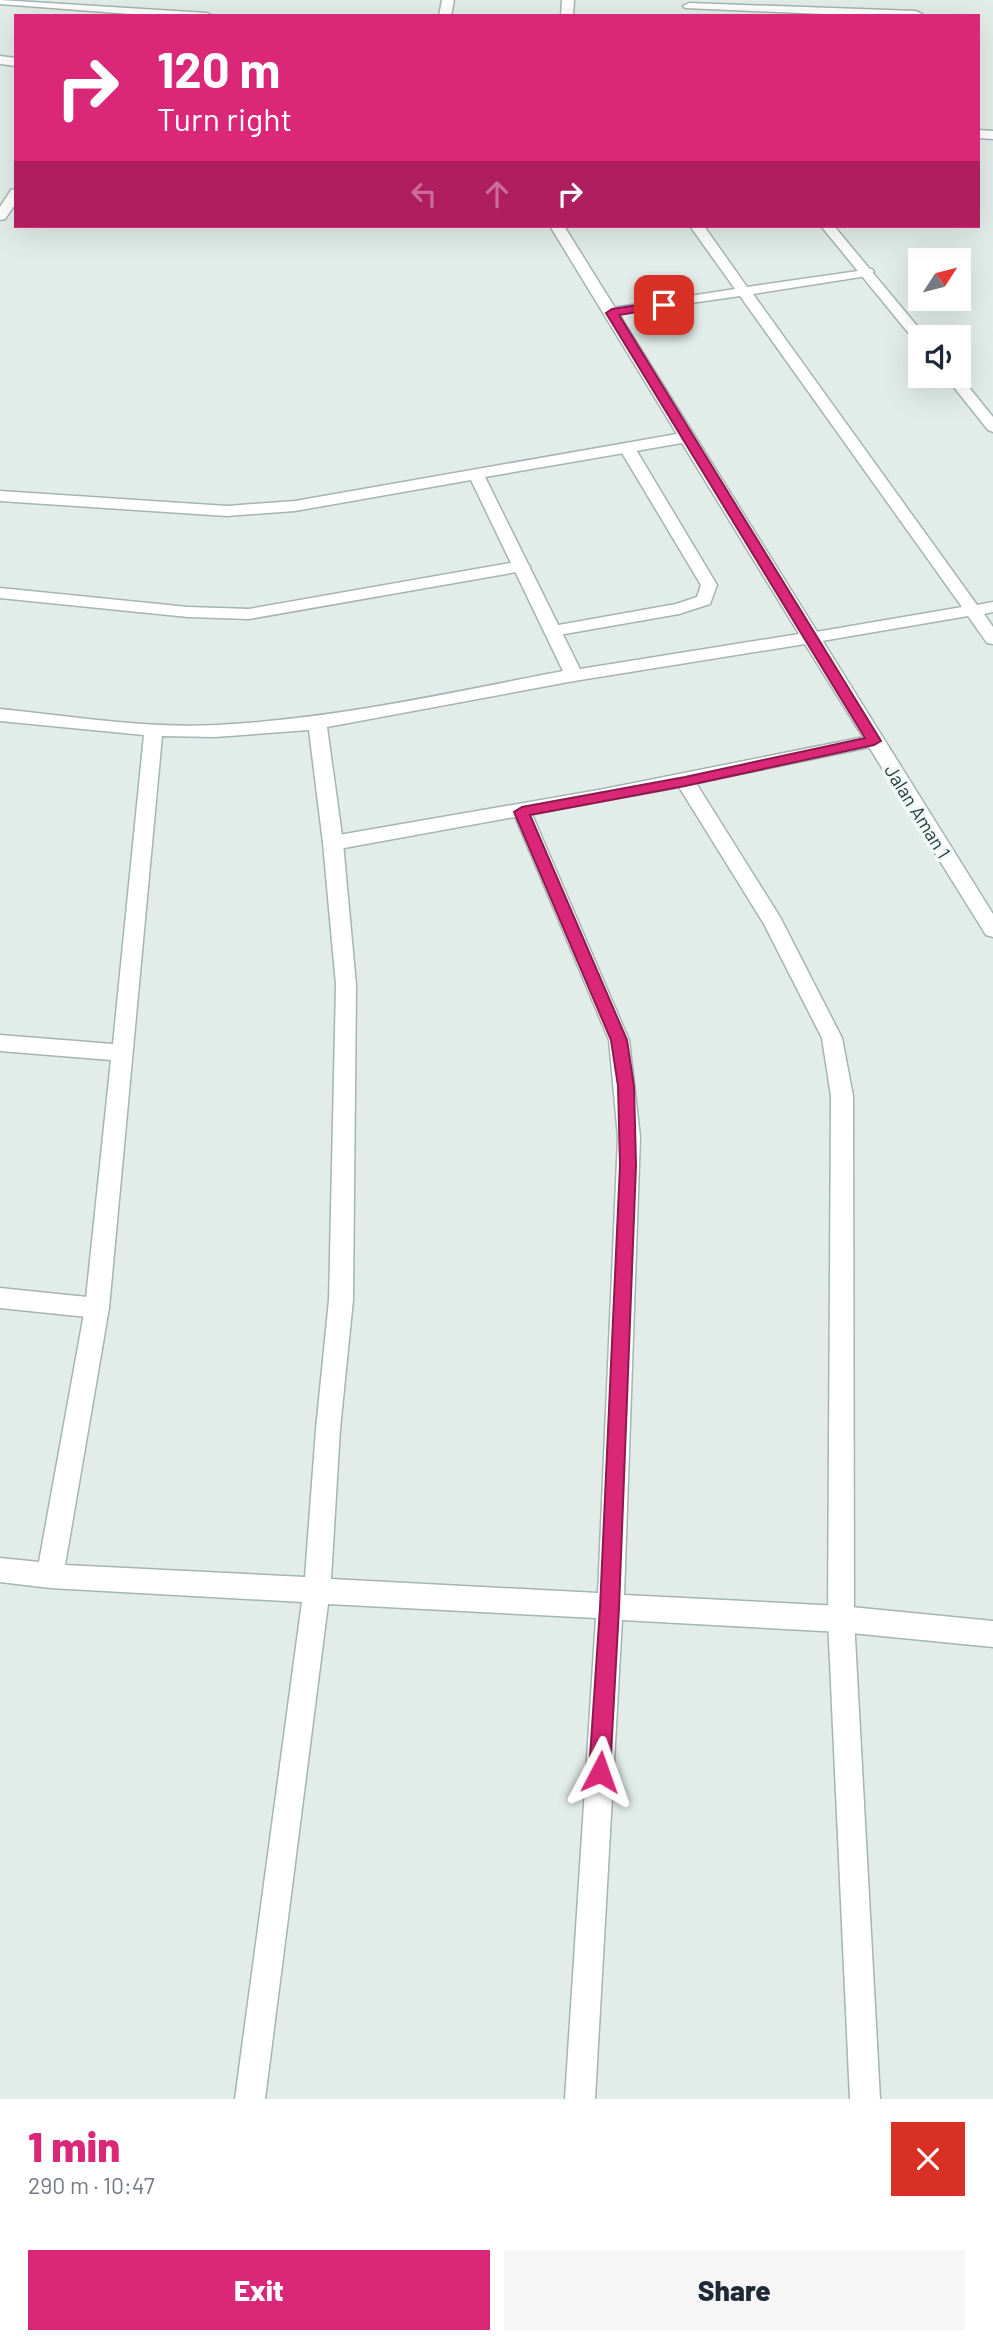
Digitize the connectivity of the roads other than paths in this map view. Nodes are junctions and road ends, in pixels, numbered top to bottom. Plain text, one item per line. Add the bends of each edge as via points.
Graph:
1 (0, 1) edge
2 (689, 7) edge
3 (179, 14) edge
4 (916, 14) dead end
5 (14, 196) edge
6 (0, 216) edge
7 (558, 228) edge
8 (698, 228) edge
9 (829, 228) edge
10 (867, 272) junction
11 (743, 293) junction
12 (612, 313) junction
13 (910, 325) edge
14 (962, 388) edge
15 (993, 426) edge
16 (688, 437) junction
17 (627, 448) junction
18 (477, 476) junction
19 (0, 496) edge
20 (522, 566) junction
21 (0, 593) edge
22 (993, 607) edge
23 (972, 610) junction
24 (553, 631) junction
25 (810, 638) junction
26 (993, 639) edge
27 (574, 675) junction
28 (0, 715) edge
29 (317, 723) junction
30 (154, 730) junction
31 (874, 741) junction
32 (685, 781) junction
33 (522, 812) junction
34 (333, 843) junction
35 (993, 930) edge
36 (0, 1043) edge
37 (123, 1053) junction
38 (0, 1298) edge
39 (97, 1308) junction
40 (0, 1570) edge
41 (50, 1576) junction
42 (317, 1588) junction
43 (610, 1608) junction
44 (841, 1619) junction
45 (993, 1634) edge
46 (250, 2099) edge
47 (580, 2099) edge
48 (865, 2099) edge

1 - 3 street
2 - 4 street
5 - 6 street
7 - 12 street, Jalan Aman 1
8 - 11 street
9 - 10 street
10 - 11 street
10 - 13 street
11 - 12 street
11 - 23 street
12 - 16 street, Jalan Aman 1
14 - 15 street
16 - 17 street
16 - 25 street, Jalan Aman 1
17 - 18 street
17 - 24 street via 709,585 704,600 679,609
18 - 19 street via 295,506 227,512
18 - 20 street
20 - 21 street via 249,614
20 - 24 street
22 - 23 street
23 - 25 street
23 - 26 street
24 - 27 street
25 - 27 street
25 - 31 street, Jalan Aman 1
27 - 29 street
28 - 30 street
29 - 30 street via 215,731
29 - 34 street
30 - 37 street
31 - 32 street
31 - 35 street, Jalan Aman 1
32 - 33 street
32 - 44 street via 774,922 832,1038 842,1096
33 - 34 street
33 - 43 street via 619,1040 626,1086 629,1137
34 - 42 street via 346,985 346,1121 341,1300
36 - 37 street
37 - 39 street
38 - 39 street
39 - 41 street
40 - 41 street
41 - 42 street
42 - 43 street
42 - 46 street
43 - 44 street
43 - 47 street
44 - 45 street
44 - 48 street

